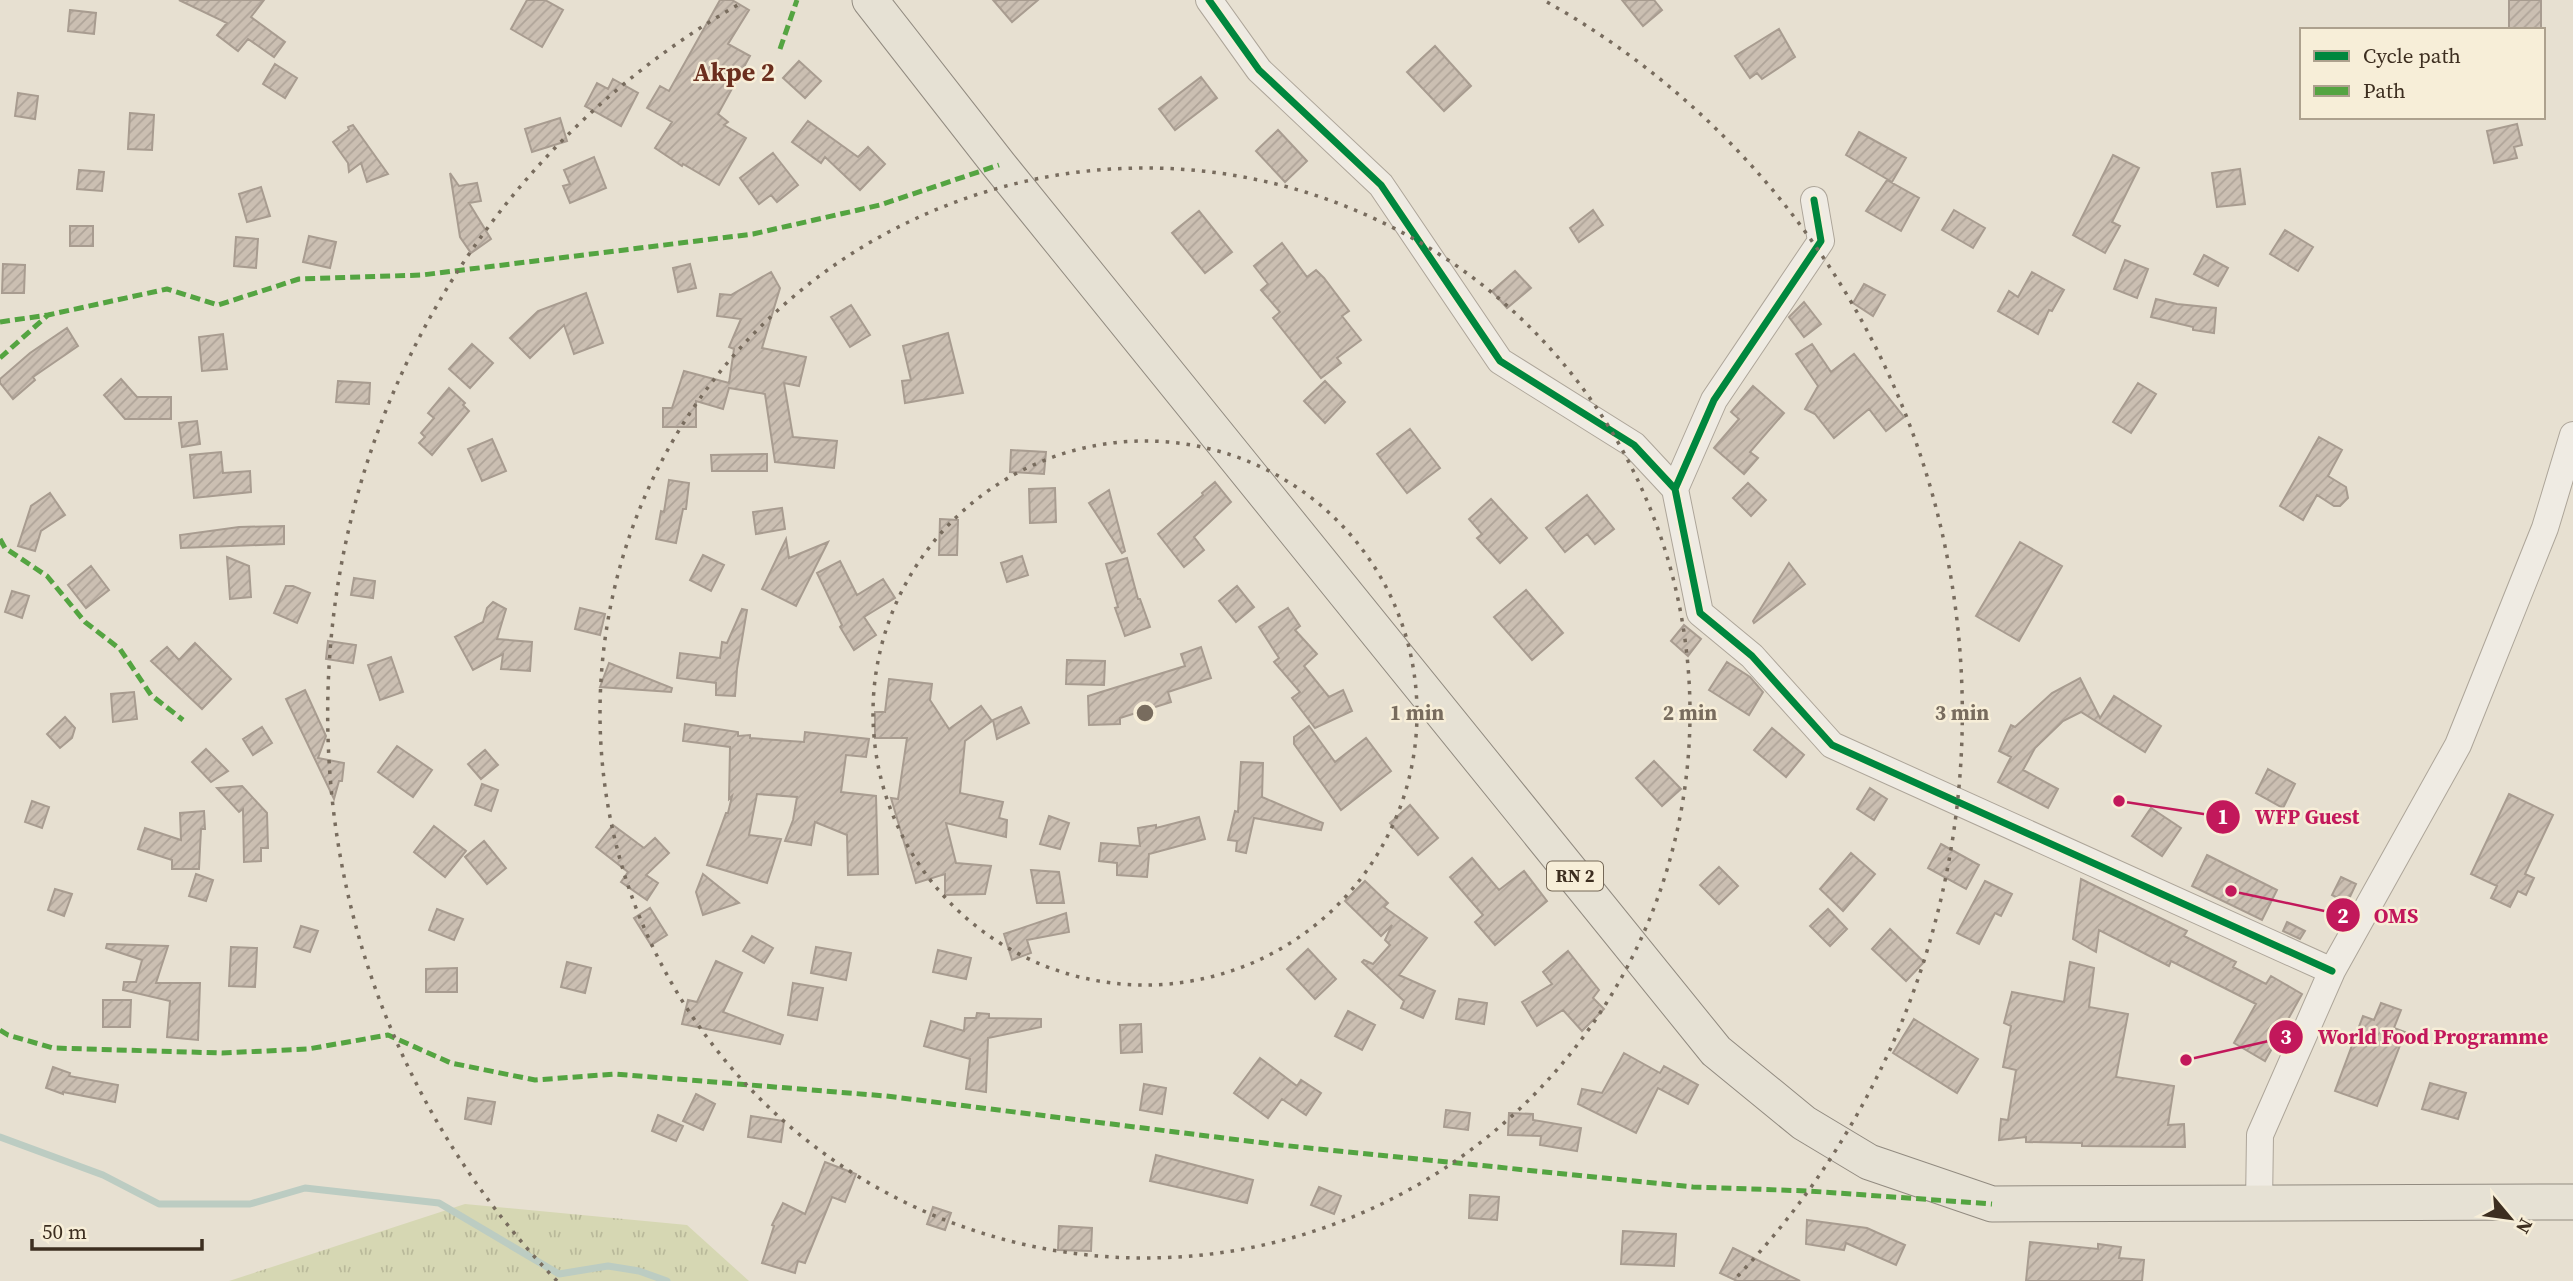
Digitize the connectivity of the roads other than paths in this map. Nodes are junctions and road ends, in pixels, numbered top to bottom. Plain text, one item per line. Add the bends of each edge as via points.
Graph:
1 (870, 0) edge
2 (1209, 0) edge
3 (1814, 200) dead end
4 (2573, 435) edge
5 (1675, 489) junction
6 (2332, 971) junction
7 (2573, 1202) edge
8 (2259, 1204) junction

1 - 8 main road, RN 2 via 1716,1051 1804,1123 1869,1162 1992,1204
2 - 5 street via 1259,70 1381,185 1500,361 1634,444
3 - 5 street via 1821,241 1714,400
4 - 6 street via 2544,528 2458,745
5 - 6 street via 1700,613 1752,656 1832,745
6 - 8 street via 2260,1135
7 - 8 main road, RN 2

